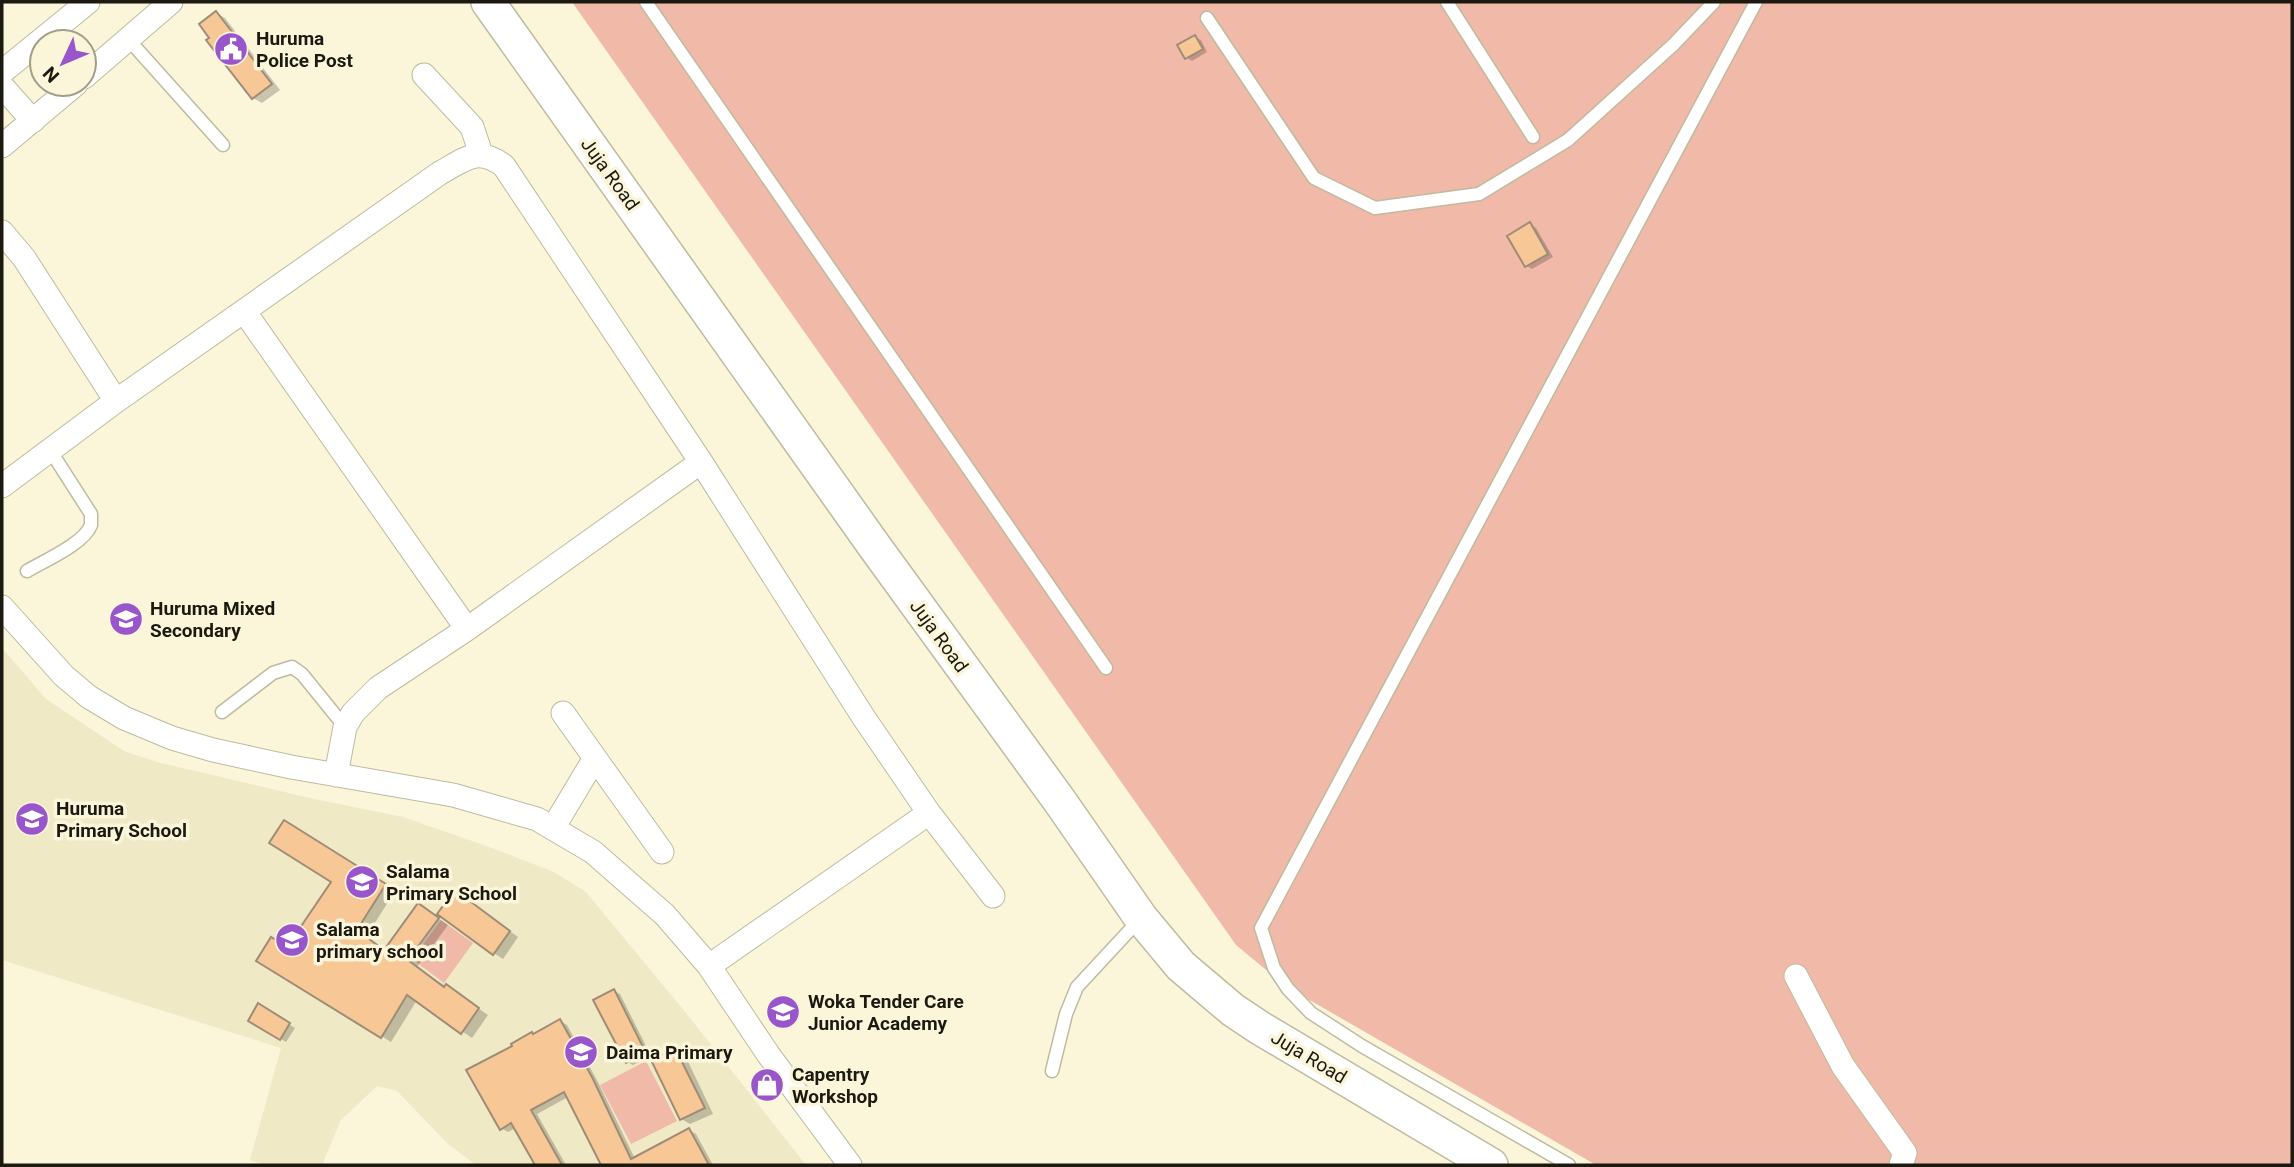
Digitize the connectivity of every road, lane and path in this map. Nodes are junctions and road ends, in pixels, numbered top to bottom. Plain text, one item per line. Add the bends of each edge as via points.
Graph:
1 (88, 2) edge
2 (171, 2) edge
3 (488, 2) edge
4 (646, 2) edge
5 (1447, 2) edge
6 (1756, 2) edge
7 (1709, 4) edge
8 (1207, 18) dead end
9 (128, 39) junction
10 (98, 65) edge
11 (424, 75) dead end
12 (2, 84) edge
13 (60, 98) edge
14 (33, 121) junction
15 (1533, 137) dead end
16 (223, 145) dead end
17 (2, 146) edge
18 (481, 154) junction
19 (2, 232) edge
20 (244, 311) junction
21 (116, 401) junction
22 (50, 450) junction
23 (701, 462) junction
24 (2, 486) edge
25 (27, 571) dead end
26 (2, 607) edge
27 (467, 629) junction
28 (1106, 668) dead end
29 (222, 712) dead end
30 (563, 713) dead end
31 (345, 727) junction
32 (595, 758) junction
33 (335, 775) junction
34 (929, 813) junction
35 (554, 828) junction
36 (662, 852) dead end
37 (993, 896) dead end
38 (1141, 918) junction
39 (709, 966) junction
40 (1796, 976) dead end
41 (1052, 1071) dead end
42 (849, 1165) edge
43 (1491, 1165) edge
44 (1569, 1165) edge
45 (1901, 1165) edge

1 - 12 street
2 - 9 street
3 - 38 main road, Juja Road
4 - 28 lane
5 - 15 lane
6 - 44 lane via 1261,928 1275,968 1311,1013
7 - 8 lane via 1673,46 1568,140 1479,194 1375,208 1314,177
9 - 10 street
9 - 16 lane
11 - 18 street via 472,127
12 - 14 street
13 - 14 street
14 - 17 street
18 - 20 street via 440,173
18 - 23 street via 504,166
19 - 21 street via 24,258
20 - 21 street
20 - 27 street
21 - 22 street
22 - 24 street
22 - 25 lane via 91,514 91,524 73,544
23 - 27 street
23 - 34 street
26 - 33 street via 64,676 124,718 213,750
27 - 31 street via 378,688
29 - 31 lane via 273,673 292,667
30 - 32 street
31 - 33 street
32 - 35 street
32 - 36 street
33 - 35 street via 453,795
34 - 37 street
34 - 39 street
35 - 39 street via 593,852 665,915
38 - 41 lane via 1077,987
38 - 43 main road, Juja Road via 1181,966 1233,1010
39 - 42 street
40 - 45 street via 1843,1066 1905,1153

